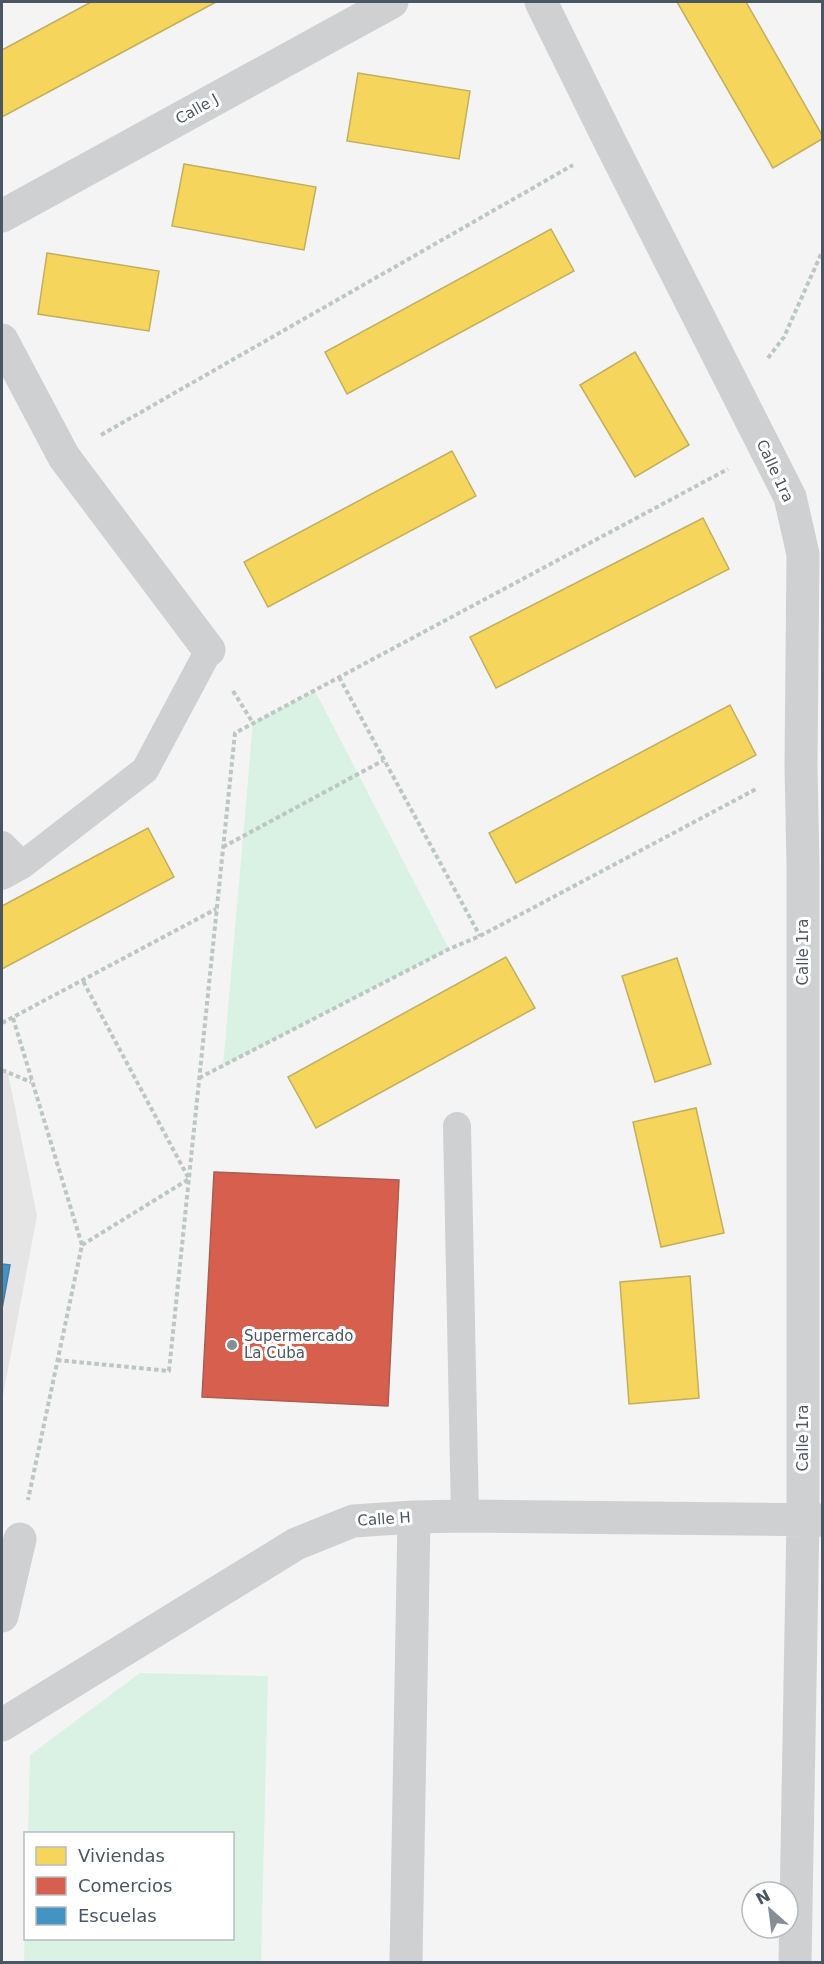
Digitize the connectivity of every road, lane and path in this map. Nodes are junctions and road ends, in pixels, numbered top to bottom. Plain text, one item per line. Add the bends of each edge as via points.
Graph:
1 (392, 2) edge
2 (541, 2) edge
3 (611, 144) junction
4 (2, 216) edge
5 (822, 252) edge
6 (2, 340) edge
7 (739, 397) junction
8 (765, 449) junction
9 (64, 456) junction
10 (208, 650) joint
11 (339, 677) junction
12 (384, 760) junction
13 (801, 765) junction
14 (2, 845) edge
15 (224, 848) junction
16 (813, 866) edge
17 (12, 870) edge
18 (217, 909) junction
19 (480, 936) junction
20 (83, 981) junction
21 (13, 1018) junction
22 (2, 1023) edge
23 (2, 1070) edge
24 (200, 1078) junction
25 (32, 1082) junction
26 (458, 1126) dead end
27 (189, 1179) junction
28 (82, 1245) junction
29 (57, 1360) junction
30 (414, 1516) junction
31 (465, 1516) junction
32 (813, 1520) edge
33 (20, 1539) joint
34 (2, 1616) edge
35 (2, 1725) edge
36 (406, 1962) edge
37 (795, 1962) edge

1 - 4 street, Calle J
2 - 3 street, Calle 1ra
3 - 7 street, Calle 1ra
3 - 9 path
5 - 7 path via 784,337
6 - 9 street
7 - 8 street, Calle 1ra
8 - 11 path
8 - 13 street, Calle 1ra via 790,497 803,554
9 - 10 street
10 - 17 lane via 145,770
11 - 12 path
11 - 15 path via 236,733
12 - 15 path
12 - 19 path
13 - 16 street, Calle 1ra
13 - 19 path
14 - 17 lane
15 - 18 path
16 - 32 street, Calle 1ra
18 - 20 path
18 - 24 path
19 - 24 path
20 - 21 path
20 - 27 path
21 - 22 path
21 - 25 path
23 - 25 path
24 - 27 path
25 - 28 path
26 - 31 lane
27 - 28 path
27 - 29 path via 169,1371
28 - 29 path
29 - 33 path
30 - 31 street, Calle H
30 - 35 street, Calle H via 353,1521 296,1544
30 - 36 street
31 - 32 street, Calle H
32 - 37 street, Calle 1ra
33 - 34 street

